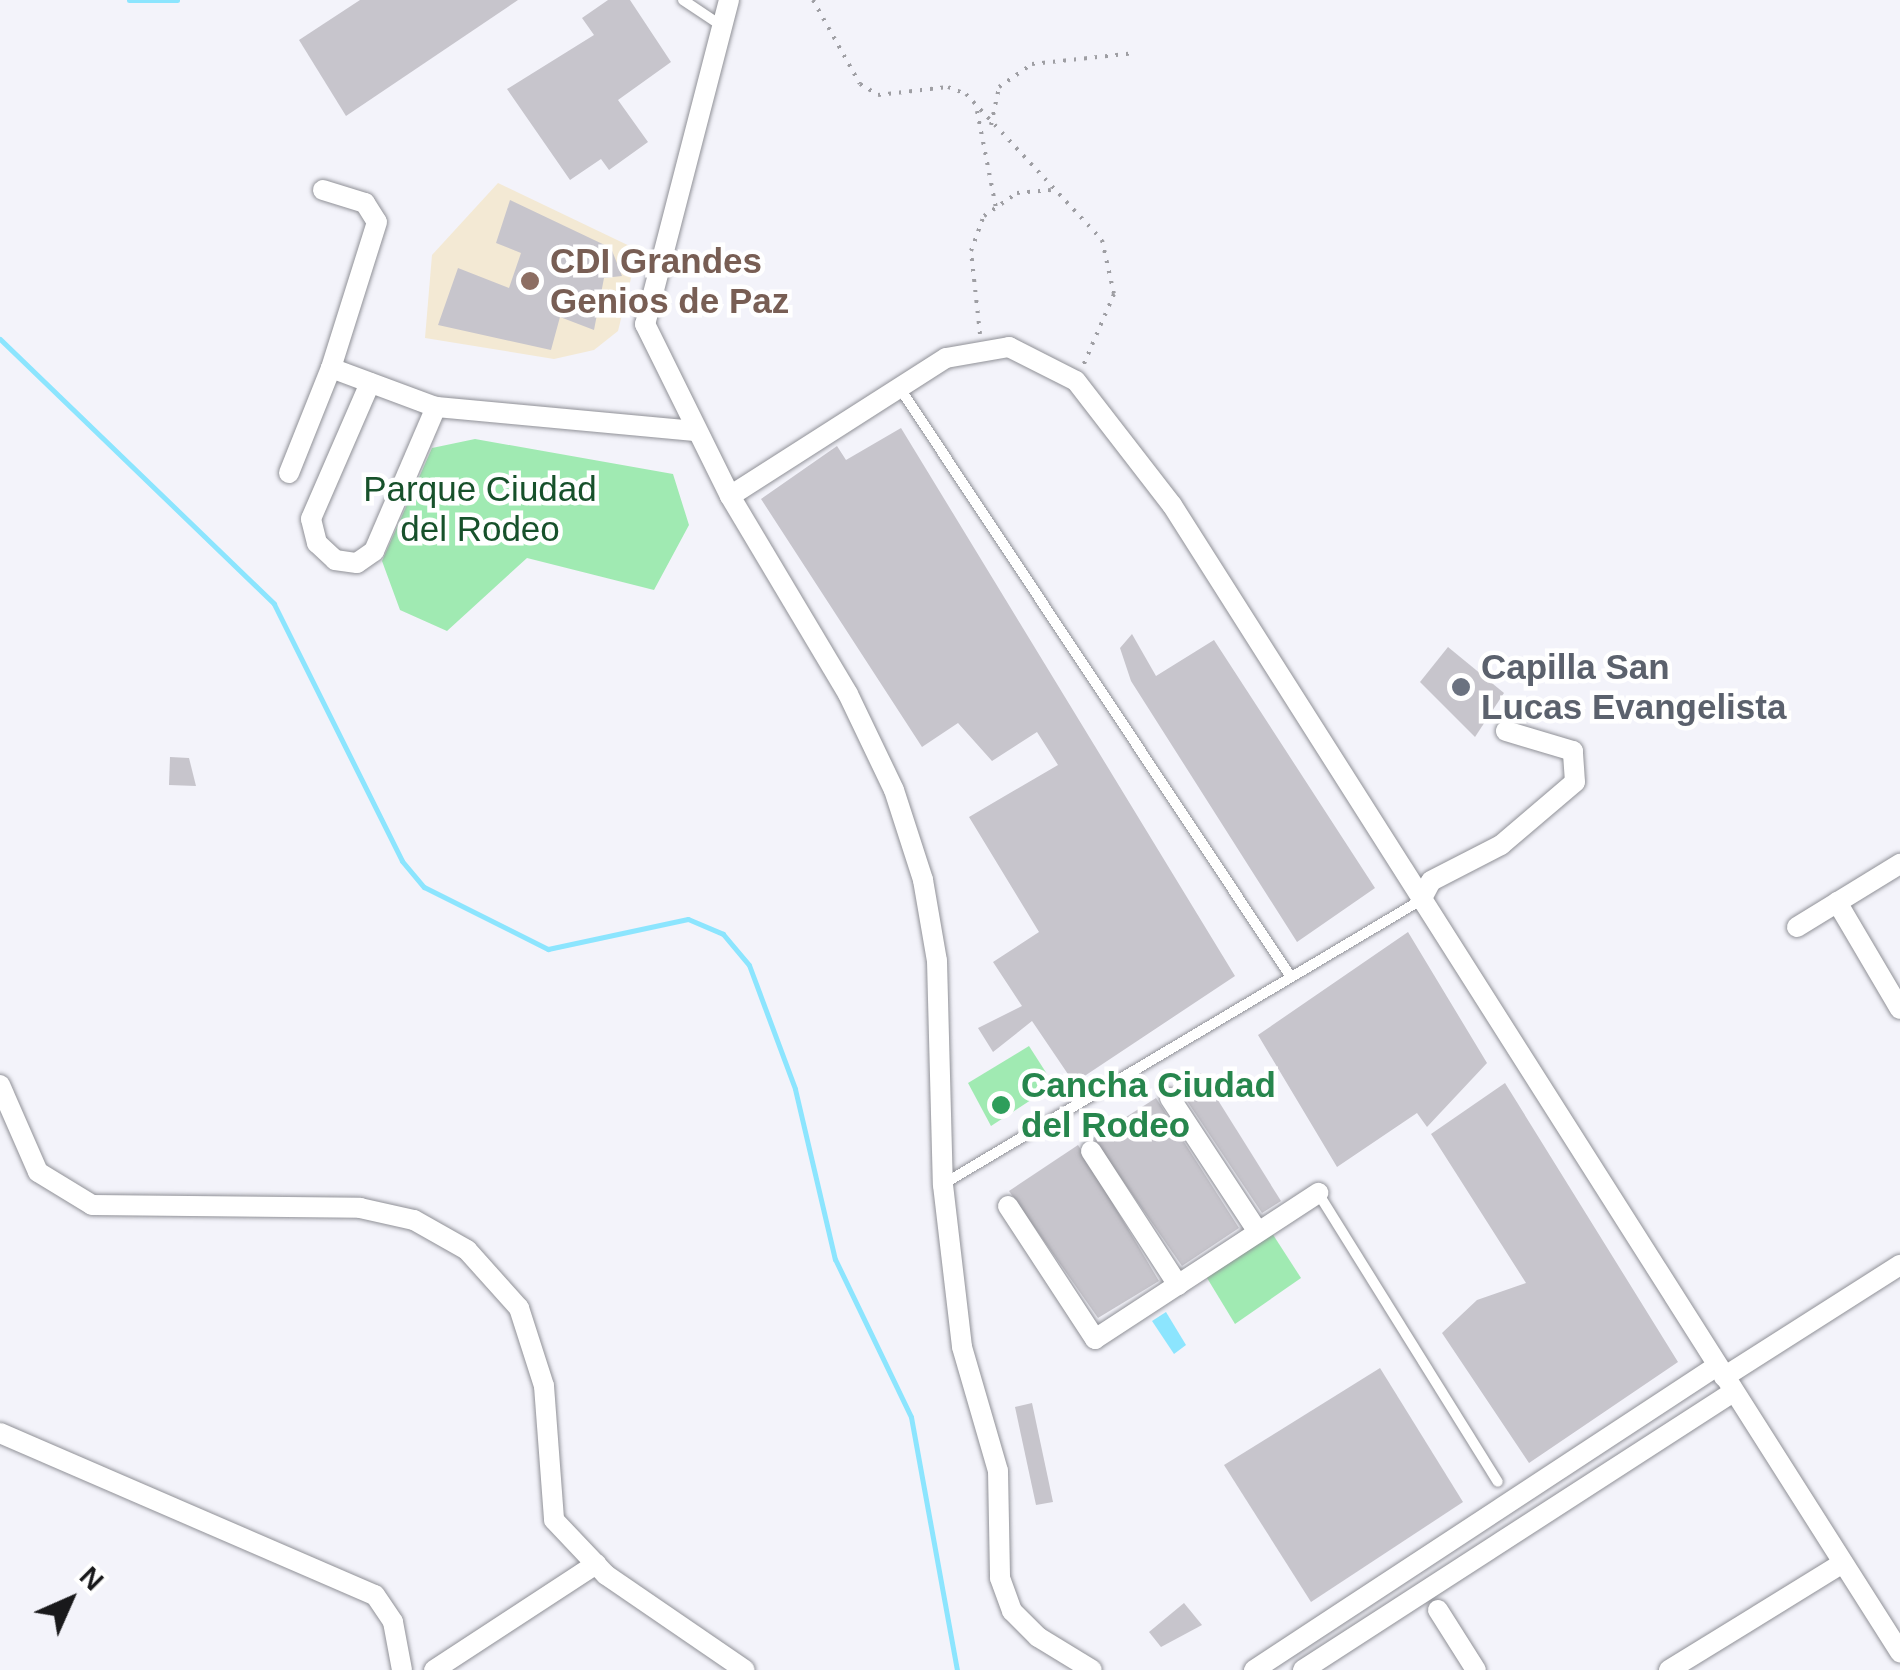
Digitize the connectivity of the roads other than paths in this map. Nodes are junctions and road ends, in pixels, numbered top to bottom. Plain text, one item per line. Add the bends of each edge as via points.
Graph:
1 (683, 0) edge
2 (730, 0) edge
3 (722, 26) junction
4 (324, 190) dead end
5 (330, 368) junction
6 (370, 383) junction
7 (897, 385) junction
8 (436, 408) junction
9 (694, 431) junction
10 (289, 473) dead end
11 (730, 496) junction
12 (1506, 731) dead end
13 (1900, 864) edge
14 (1421, 900) junction
15 (1836, 902) junction
16 (1796, 928) dead end
17 (1290, 977) junction
18 (1900, 1009) edge
19 (0, 1084) edge
20 (1170, 1098) dead end
21 (1091, 1151) dead end
22 (943, 1185) junction
23 (1318, 1193) joint
24 (1008, 1206) dead end
25 (1258, 1232) junction
26 (1900, 1264) edge
27 (1178, 1286) junction
28 (1725, 1378) junction
29 (0, 1434) edge
30 (1498, 1482) dead end
31 (1844, 1563) junction
32 (596, 1564) junction
33 (1438, 1610) dead end
34 (1900, 1652) edge
35 (402, 1670) edge
36 (434, 1670) edge
37 (745, 1670) edge
38 (1092, 1670) edge
39 (1254, 1670) edge
40 (1303, 1670) edge
41 (1476, 1670) edge
42 (1669, 1670) edge

1 - 3 lane
2 - 3 street
3 - 9 street via 645,324
4 - 5 street via 365,203 377,222
5 - 6 street
5 - 10 street
6 - 8 street
6 - 8 street via 310,519 316,543 335,560 357,563 374,551
7 - 11 street
7 - 14 street via 982,346 1046,361 1076,381 1172,505
7 - 17 lane via 1092,665
8 - 9 street
9 - 11 street
11 - 22 street via 848,694 894,790 923,880 937,961
12 - 14 street via 1573,751 1575,782 1502,845 1431,881
13 - 15 street
14 - 17 lane
14 - 28 street
15 - 16 street
15 - 18 street
17 - 22 lane
19 - 32 street via 38,1172 92,1205 360,1208 414,1220 467,1250 519,1308 544,1386 554,1520
20 - 25 street
21 - 27 street
22 - 38 street via 962,1347 998,1471 1000,1578 1012,1611 1038,1637
23 - 25 street
23 - 30 lane
24 - 27 street via 1095,1340
25 - 27 street
26 - 28 street
28 - 31 street
28 - 39 street
28 - 40 street
29 - 35 street via 374,1594 393,1622
31 - 34 street
31 - 42 street
32 - 36 street
32 - 37 street
33 - 41 street

